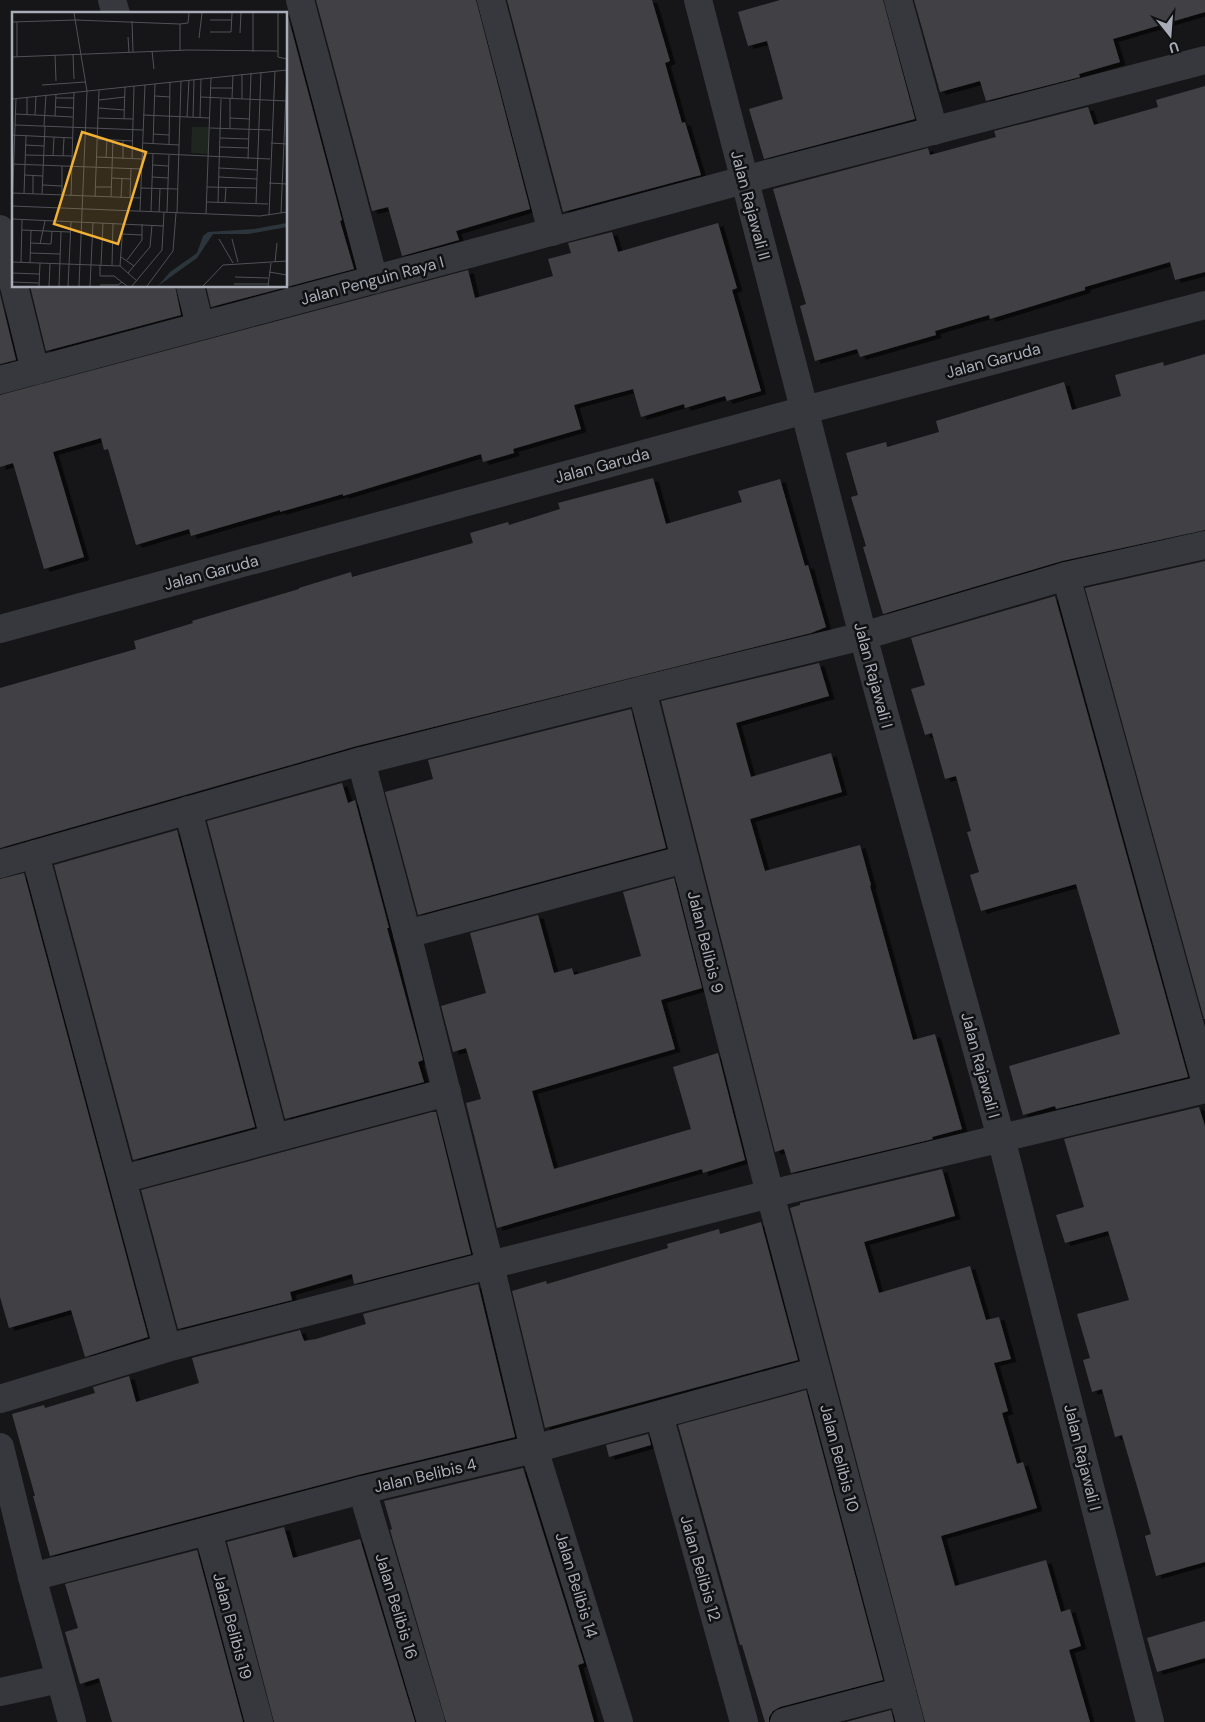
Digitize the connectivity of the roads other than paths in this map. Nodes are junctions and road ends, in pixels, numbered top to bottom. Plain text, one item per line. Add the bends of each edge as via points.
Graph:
1 (300, 0) edge
2 (491, 0) edge
3 (698, 0) edge
4 (898, 0) edge
5 (1205, 60) edge
6 (934, 131) junction
7 (744, 180) junction
8 (0, 229) edge
9 (552, 232) junction
10 (12, 278) edge
11 (374, 280) junction
12 (14, 288) edge
13 (190, 288) edge
14 (1205, 305) edge
15 (200, 326) junction
16 (35, 371) junction
17 (0, 380) edge
18 (805, 410) junction
19 (1205, 544) edge
20 (1066, 576) junction
21 (0, 629) edge
22 (863, 636) junction
23 (642, 690) junction
24 (361, 761) junction
25 (188, 810) junction
26 (35, 854) junction
27 (685, 859) junction
28 (0, 864) edge
29 (407, 934) junction
30 (1205, 1080) edge
31 (1205, 1089) edge
32 (446, 1092) junction
33 (274, 1138) junction
34 (1001, 1138) junction
35 (123, 1179) junction
36 (770, 1194) junction
37 (490, 1265) junction
38 (167, 1348) junction
39 (817, 1371) junction
40 (0, 1398) edge
41 (659, 1415) junction
42 (0, 1447) edge
43 (534, 1449) junction
44 (362, 1490) junction
45 (208, 1531) junction
46 (32, 1577) junction
47 (59, 1679) junction
48 (902, 1691) junction
49 (0, 1692) edge
50 (72, 1722) edge
51 (259, 1722) edge
52 (431, 1722) edge
53 (619, 1722) edge
54 (744, 1722) edge
55 (784, 1722) edge
56 (910, 1722) edge
57 (1150, 1722) edge

1 - 11 street
2 - 9 street
3 - 7 street, Jalan Rajawali II
4 - 6 street
5 - 6 street, Jalan Penguin Raya I
6 - 7 street, Jalan Penguin Raya I
7 - 9 street, Jalan Penguin Raya I
7 - 18 street, Jalan Rajawali II
8 - 10 street
9 - 11 street, Jalan Penguin Raya I
11 - 15 street, Jalan Penguin Raya I
12 - 16 street
13 - 15 street
14 - 18 street, Jalan Garuda
15 - 16 street, Jalan Penguin Raya I
16 - 17 street, Jalan Penguin Raya I
18 - 21 street, Jalan Garuda
18 - 22 street, Jalan Rajawali I
19 - 20 street
20 - 22 street
20 - 30 street
22 - 23 street
22 - 34 street, Jalan Rajawali I
23 - 24 street
23 - 27 street, Jalan Belibis 9
24 - 25 street
24 - 29 street, Jalan Belibis 14
25 - 26 street
25 - 33 street
26 - 28 street
26 - 35 street
27 - 29 street
27 - 36 street, Jalan Belibis 9
29 - 32 street, Jalan Belibis 14
31 - 34 street
32 - 33 street
32 - 37 street, Jalan Belibis 14
33 - 35 street
34 - 36 street
34 - 57 street, Jalan Rajawali I
35 - 38 street
36 - 37 street
36 - 39 street, Jalan Belibis 10
37 - 38 street
37 - 43 street, Jalan Belibis 14
38 - 40 street
39 - 41 street, Jalan Belibis 4
39 - 48 street, Jalan Belibis 10
41 - 43 street, Jalan Belibis 4
41 - 54 street, Jalan Belibis 12
42 - 46 street
43 - 44 street, Jalan Belibis 4
43 - 53 street, Jalan Belibis 14
44 - 45 street, Jalan Belibis 4
44 - 52 street, Jalan Belibis 16
45 - 46 street, Jalan Belibis 4
45 - 51 street, Jalan Belibis 19
46 - 47 street
47 - 49 street
47 - 50 street
48 - 55 street
48 - 56 street, Jalan Belibis 10

